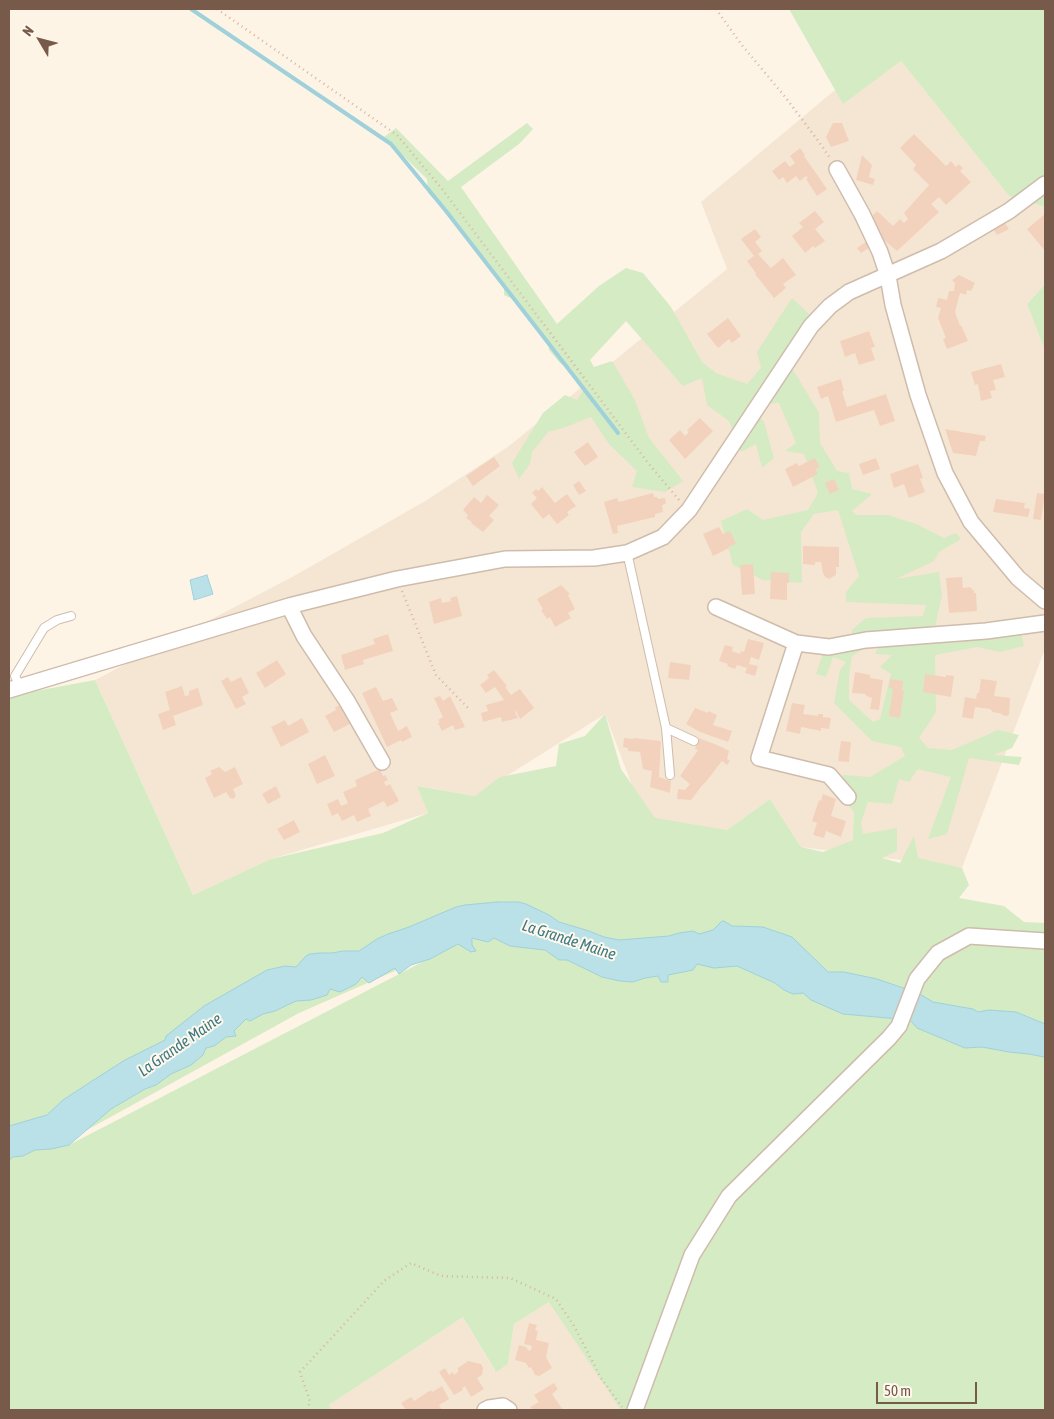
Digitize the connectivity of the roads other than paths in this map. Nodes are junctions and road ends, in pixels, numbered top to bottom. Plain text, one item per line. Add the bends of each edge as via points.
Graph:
1 (837, 169) road end
2 (1045, 184) edge
3 (888, 276) junction
4 (627, 552) junction
5 (1045, 601) edge
6 (289, 606) junction
7 (716, 608) dead end
8 (71, 616) dead end
9 (1045, 623) edge
10 (796, 644) junction
11 (14, 688) edge
12 (666, 728) junction
13 (694, 741) dead end
14 (382, 762) dead end
15 (670, 775) dead end
16 (848, 797) dead end
17 (1045, 941) edge
18 (484, 1410) edge
19 (510, 1410) edge
20 (635, 1410) edge

1 - 3 street via 862,214
2 - 3 street via 1009,211 940,252
3 - 4 street via 849,292 811,326 689,510 663,536
3 - 5 street via 918,395 945,473 971,522 1018,578
4 - 6 street via 594,558 505,559 398,579
4 - 12 lane
6 - 11 street
6 - 14 street
7 - 10 street
8 - 11 lane via 44,628 15,676
9 - 10 street via 866,640 829,647
10 - 16 street via 759,758 829,775
12 - 13 lane
12 - 15 lane
17 - 20 street via 968,936 938,953 917,979 899,1026 889,1038 729,1196 692,1255
18 - 19 street via 503,1406

